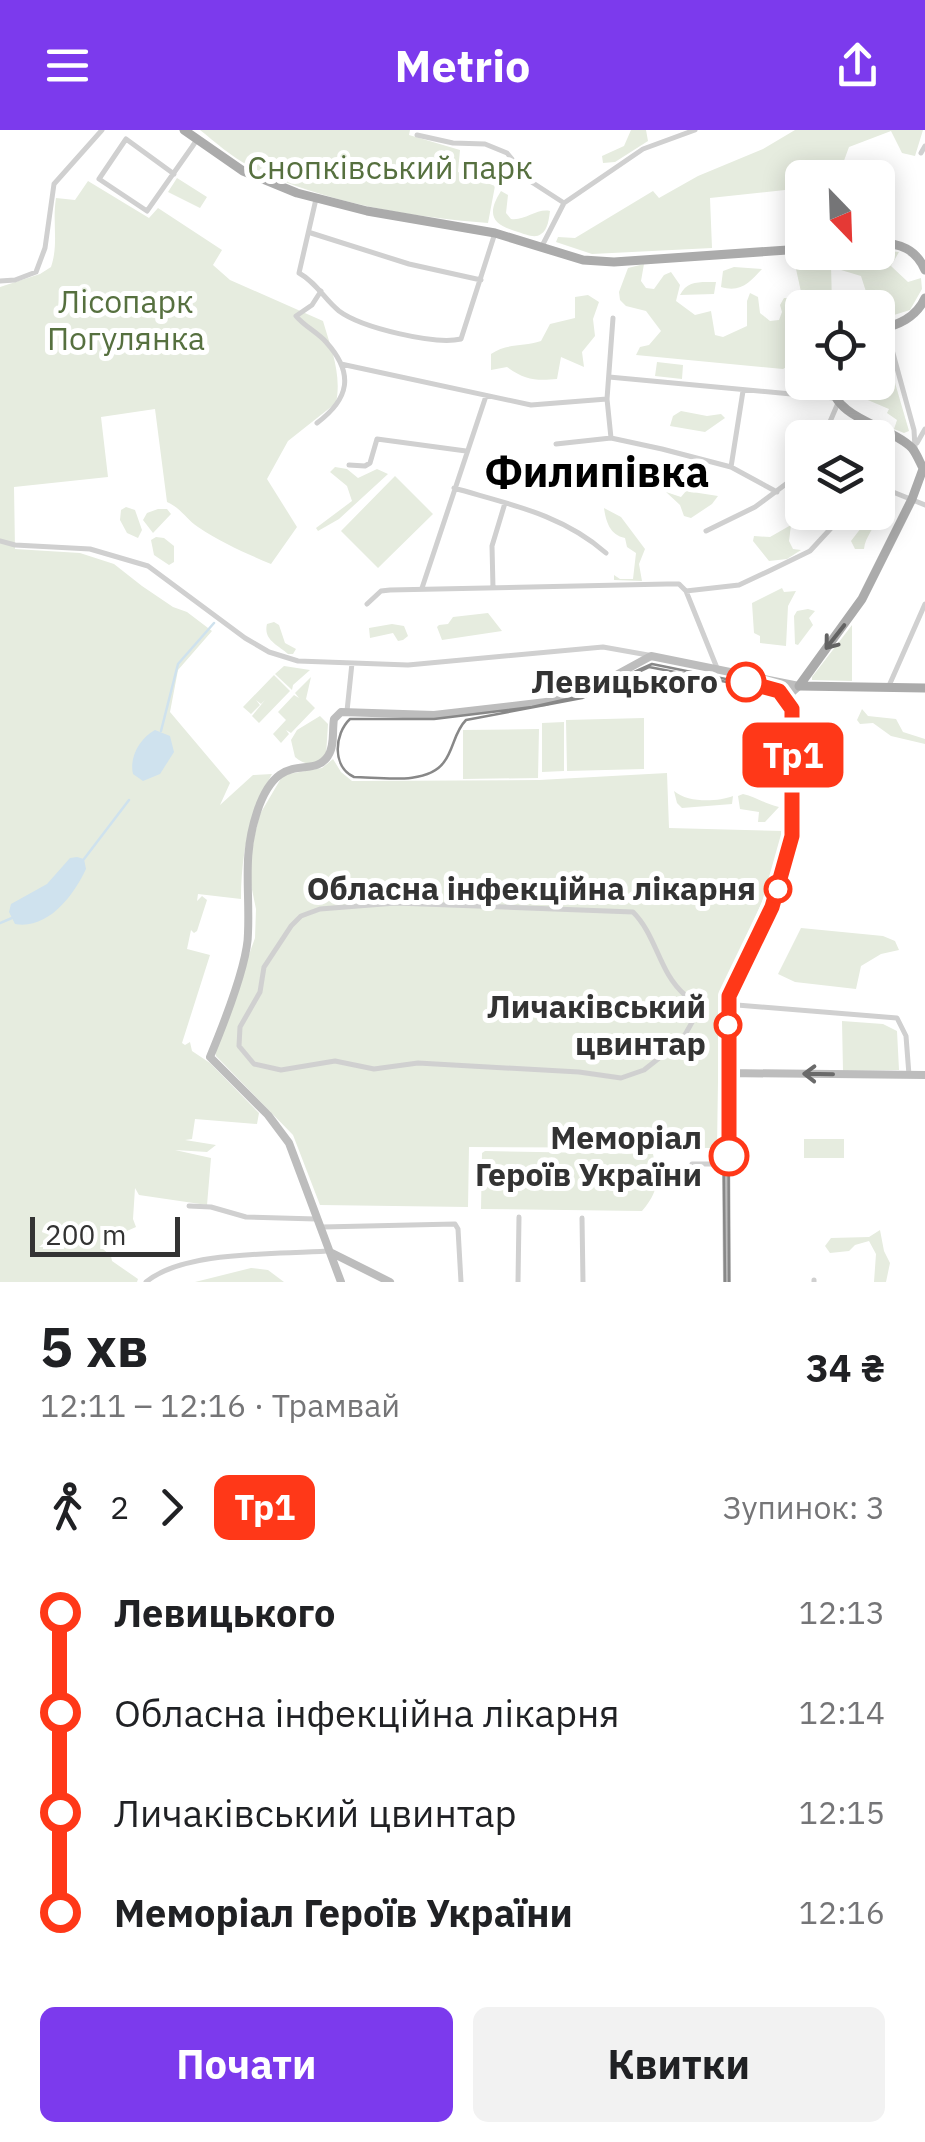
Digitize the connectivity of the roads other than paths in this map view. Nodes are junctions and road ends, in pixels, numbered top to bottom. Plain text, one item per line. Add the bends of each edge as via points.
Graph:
1 (102, 130) edge
2 (184, 130) edge
3 (694, 130) edge
4 (417, 135) dead end
5 (197, 140) junction
6 (174, 174) junction
7 (316, 199) junction
8 (564, 203) junction
9 (495, 232) junction
10 (311, 233) junction
11 (895, 245) edge
12 (542, 246) junction
13 (785, 249) edge
14 (922, 258) edge
15 (925, 270) edge
16 (480, 280) junction
17 (0, 281) edge
18 (321, 290) junction
19 (925, 298) edge
20 (613, 318) dead end
21 (895, 323) edge
22 (340, 364) junction
23 (895, 370) edge
24 (609, 377) junction
25 (743, 391) junction
26 (785, 395) edge
27 (486, 396) junction
28 (606, 399) junction
29 (836, 400) joint
30 (830, 420) edge
31 (318, 424) dead end
32 (925, 429) edge
33 (611, 438) junction
34 (556, 444) dead end
35 (466, 451) junction
36 (915, 451) junction
37 (349, 464) dead end
38 (731, 466) junction
39 (924, 471) edge
40 (785, 486) edge
41 (454, 488) junction
42 (777, 492) junction
43 (895, 493) edge
44 (912, 500) junction
45 (505, 503) junction
46 (925, 505) edge
47 (829, 530) edge
48 (706, 532) dead end
49 (0, 541) edge
50 (606, 553) dead end
51 (493, 588) junction
52 (421, 589) junction
53 (686, 591) junction
54 (367, 604) dead end
55 (925, 604) edge
56 (651, 656) junction
57 (352, 664) junction
58 (718, 672) junction
59 (800, 686) junction
60 (888, 688) junction
61 (925, 688) edge
62 (347, 711) junction
63 (684, 995) dead end
64 (725, 1004) junction
65 (696, 1017) dead end
66 (726, 1073) junction
67 (909, 1074) junction
68 (925, 1075) edge
69 (692, 1164) dead end
70 (727, 1164) junction
71 (189, 1206) dead end
72 (518, 1217) dead end
73 (582, 1218) dead end
74 (318, 1223) junction
75 (330, 1252) junction
76 (146, 1282) edge
77 (340, 1282) edge
78 (390, 1282) edge
79 (461, 1282) edge
80 (518, 1282) edge
81 (583, 1282) edge
82 (727, 1282) edge

1 - 17 street via 53,187 36,272
2 - 5 main road
3 - 8 street via 643,149
4 - 8 street via 507,153 530,181
5 - 6 street
5 - 7 main road via 243,171
6 - 6 street via 147,211 99,179 126,139
7 - 9 main road
7 - 10 street
8 - 12 street
9 - 12 main road
9 - 16 street
10 - 16 street
10 - 18 street via 300,273
11 - 14 main road
12 - 13 main road via 599,262
14 - 15 main road
16 - 18 street via 458,340 418,339 358,320 340,312
18 - 22 street via 296,316
19 - 21 main road via 915,314
20 - 24 street
22 - 27 street
22 - 31 street via 343,396
23 - 36 street
24 - 25 street
24 - 28 street
25 - 26 street
25 - 38 street
27 - 28 street via 531,405
27 - 35 street
28 - 33 street
29 - 30 street
29 - 36 main road
32 - 36 street
33 - 34 street
33 - 38 street
35 - 37 street via 376,439 370,463
35 - 41 street
36 - 39 main road
38 - 42 street
39 - 44 main road
40 - 42 street
41 - 45 street
41 - 52 street
42 - 48 street
43 - 44 street
44 - 46 street
44 -> 59 main road via 862,599
45 - 50 street via 556,520
45 - 51 street via 492,546
47 - 53 street via 810,551 738,585
49 - 57 street via 90,549 148,566 268,652
51 - 52 street
51 - 53 street via 675,584
52 - 54 street via 381,591
53 - 58 street
55 - 60 street
56 - 57 street via 602,647
56 - 58 street
56 - 62 street via 596,686 546,702 434,715
57 - 62 street
58 - 59 street
59 - 60 main road
59 - 64 street via 790,694 788,844 770,908
60 - 61 main road
62 - 74 street via 335,716 327,758 278,773 257,810 245,880 246,949 210,1057 285,1136
63 - 65 street via 633,912 396,902 320,909 291,926 264,967 260,992 240,1026 239,1046 254,1064 281,1070 334,1060 374,1069 418,1062 621,1078 644,1070 682,1040
64 - 66 street
64 - 67 street via 896,1018 906,1036
67 -> 66 street
66 - 70 street
67 - 68 street
69 - 70 street
70 - 82 street
71 - 74 street
72 - 80 street
73 - 81 street
74 - 75 street
74 - 79 street via 455,1224
75 - 76 street via 190,1261
75 - 77 street
75 - 78 street

